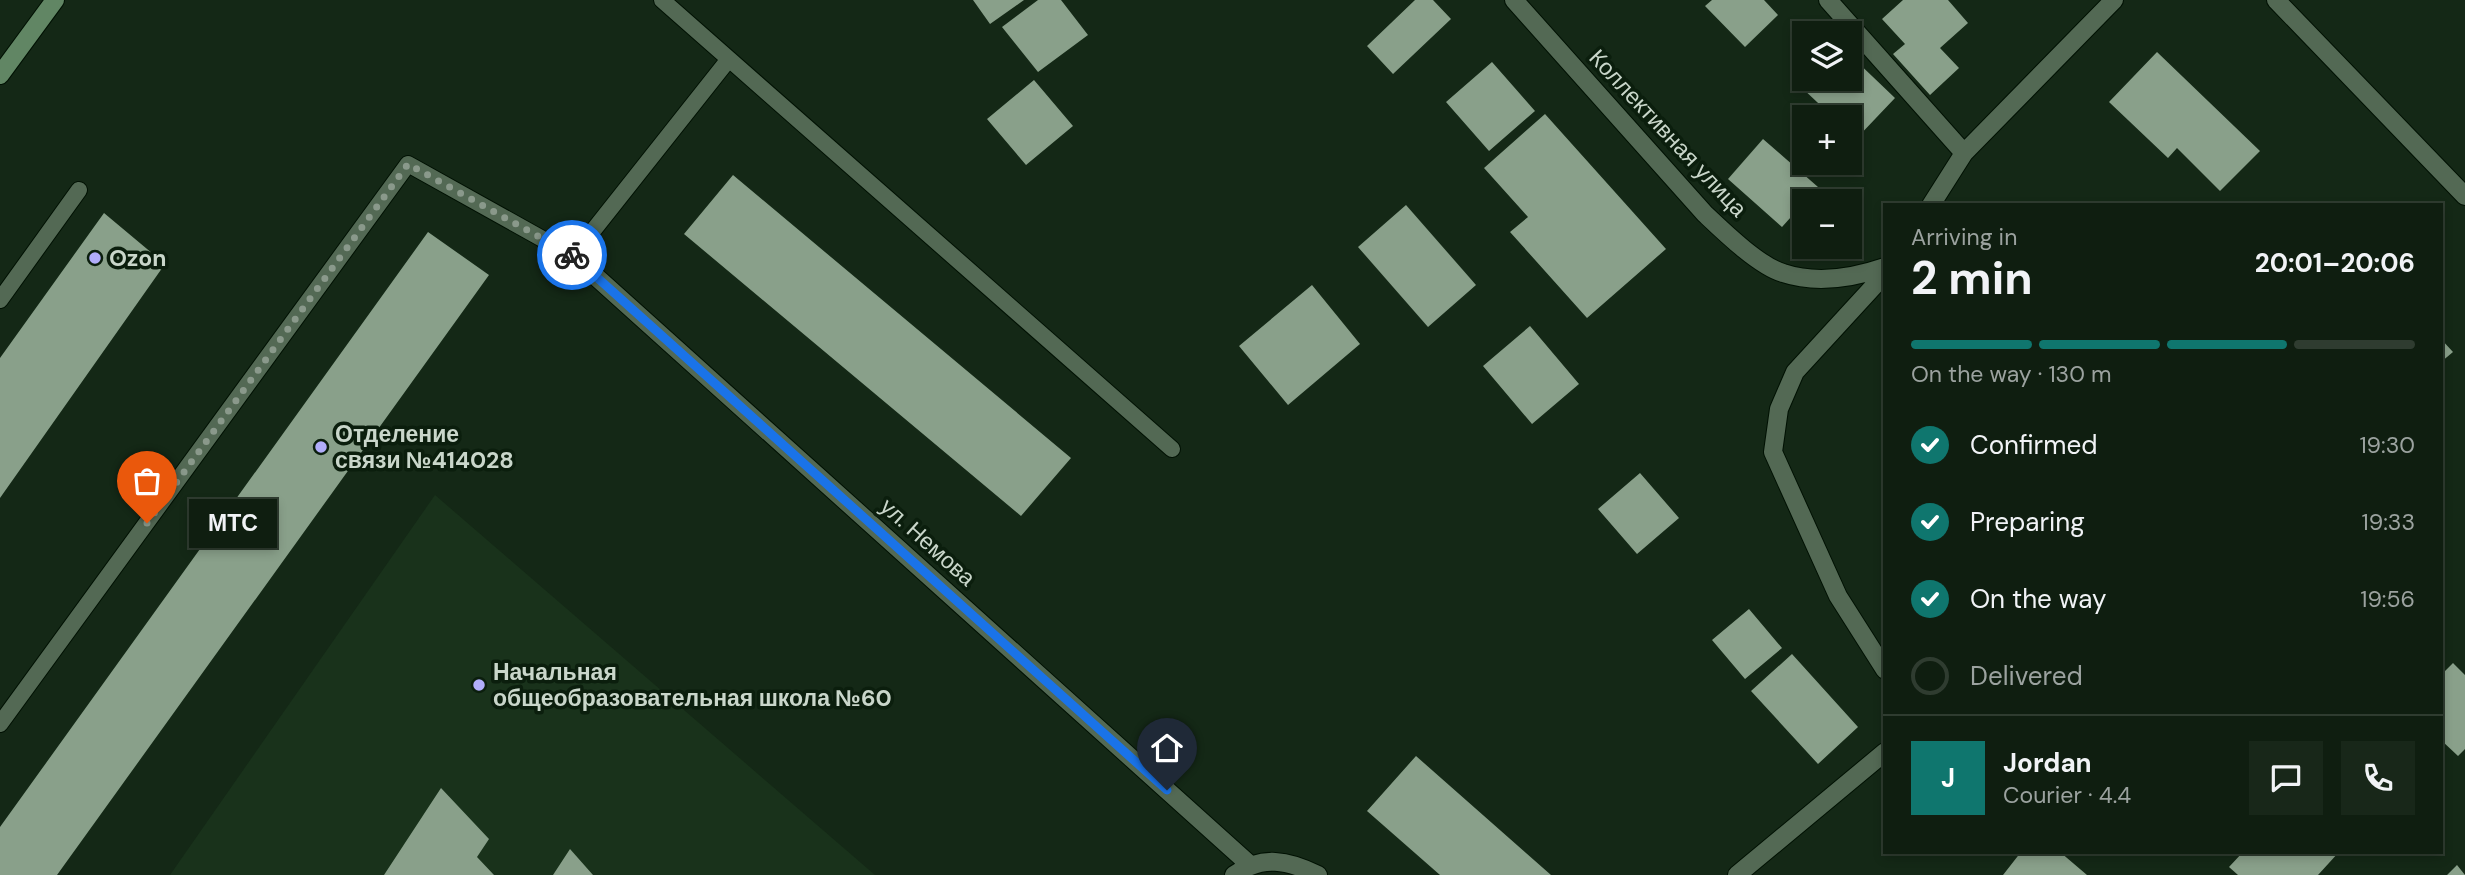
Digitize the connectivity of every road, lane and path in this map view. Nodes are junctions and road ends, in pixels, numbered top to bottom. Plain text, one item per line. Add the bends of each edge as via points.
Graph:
1 (55, 0) edge
2 (662, 0) edge
3 (1514, 0) edge
4 (1828, 0) edge
5 (2114, 0) edge
6 (2276, 0) edge
7 (729, 59) junction
8 (0, 75) edge
9 (1964, 153) junction
10 (79, 190) dead end
11 (2465, 196) edge
12 (1932, 203) edge
13 (573, 256) junction
14 (1883, 268) edge
15 (1883, 276) edge
16 (0, 300) edge
17 (1172, 449) dead end
18 (1883, 667) edge
19 (0, 724) edge
20 (1883, 754) edge
21 (1249, 864) junction
22 (1234, 875) edge
23 (1318, 875) edge
24 (1737, 875) edge

1 - 8 main road
2 - 7 lane
3 - 14 street, Коллективная улица via 1705,214 1739,245 1781,273 1811,279 1866,274
4 - 9 street
5 - 9 street
6 - 11 street
7 - 13 lane
7 - 17 lane
9 - 12 street
10 - 16 lane
13 - 19 lane via 408,164
13 - 21 street, ул. Немова
15 - 18 street via 1795,372 1779,410 1773,452 1838,596
20 - 24 street
21 - 22 street
21 - 23 street via 1278,861

